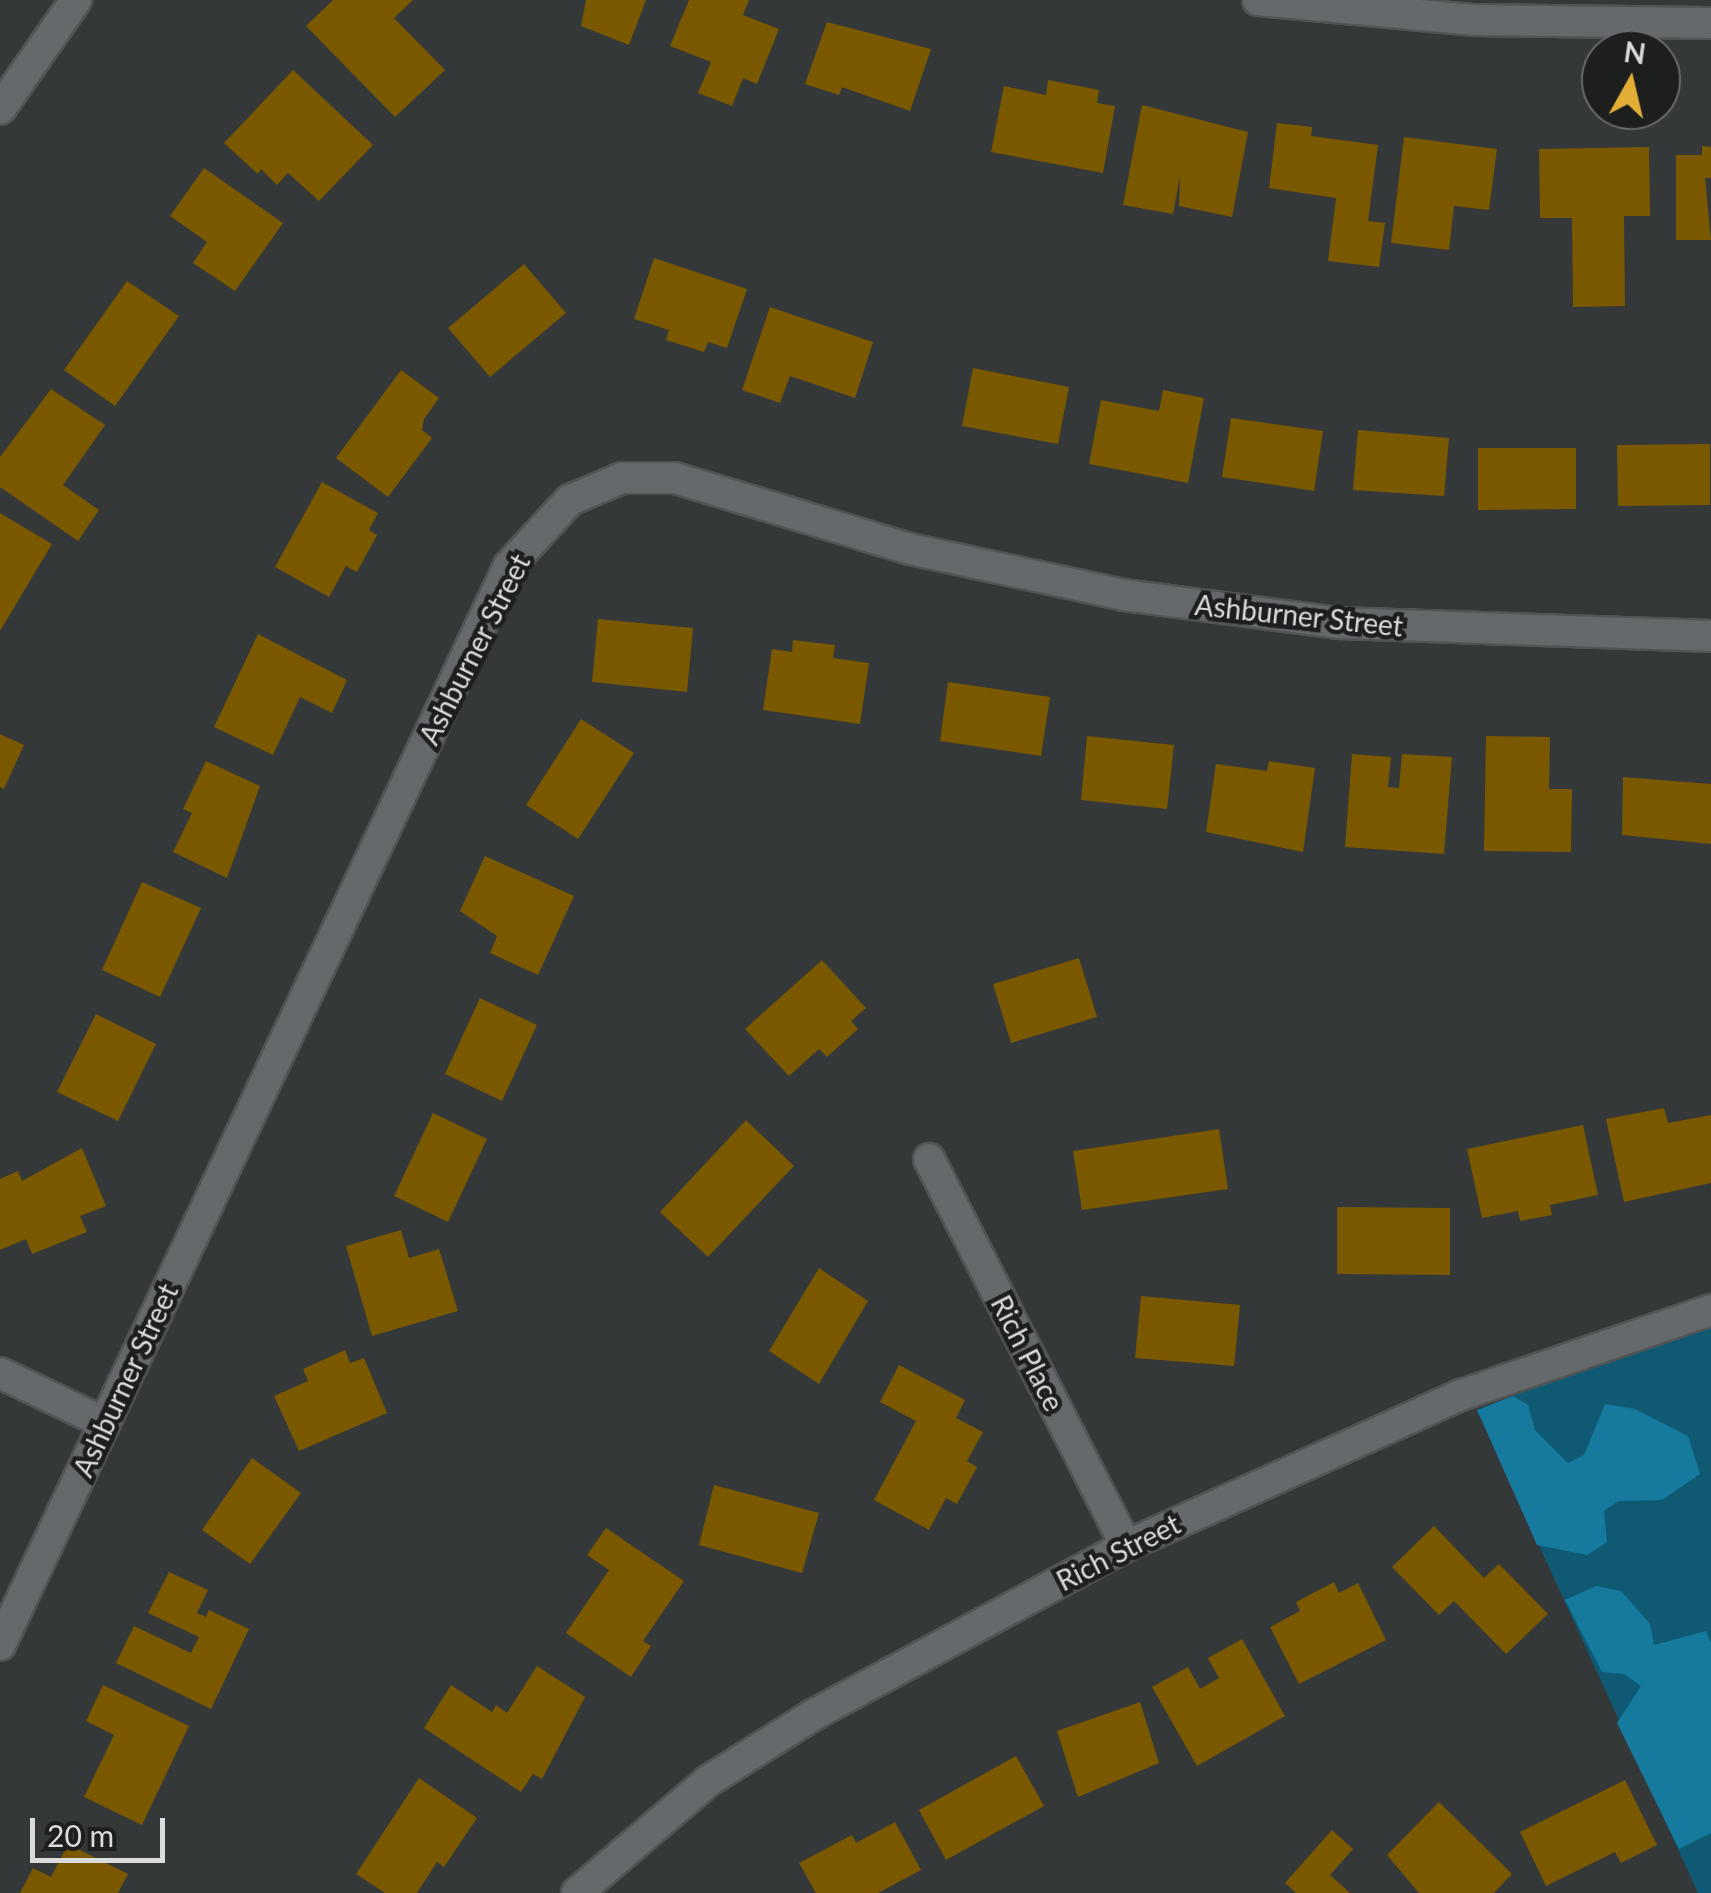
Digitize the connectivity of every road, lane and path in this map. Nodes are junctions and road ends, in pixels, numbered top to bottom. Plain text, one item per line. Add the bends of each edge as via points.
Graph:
1 (76, 0) edge
2 (1258, 0) edge
3 (1711, 23) edge
4 (0, 109) edge
5 (1711, 636) edge
6 (929, 1159) dead end
7 (1711, 1310) edge
8 (0, 1373) edge
9 (105, 1422) junction
10 (1126, 1546) junction
11 (0, 1645) edge
12 (578, 1893) edge

1 - 4 street
2 - 3 street via 1472,20
5 - 9 street, Ashburner Street via 1340,624 1124,595 910,549 675,478 622,478 570,500 509,566
6 - 10 street, Rich Place
7 - 10 street, Rich Street via 1461,1395
8 - 9 street
9 - 11 street, Ashburner Street
10 - 12 street, Rich Street via 816,1714 708,1781

